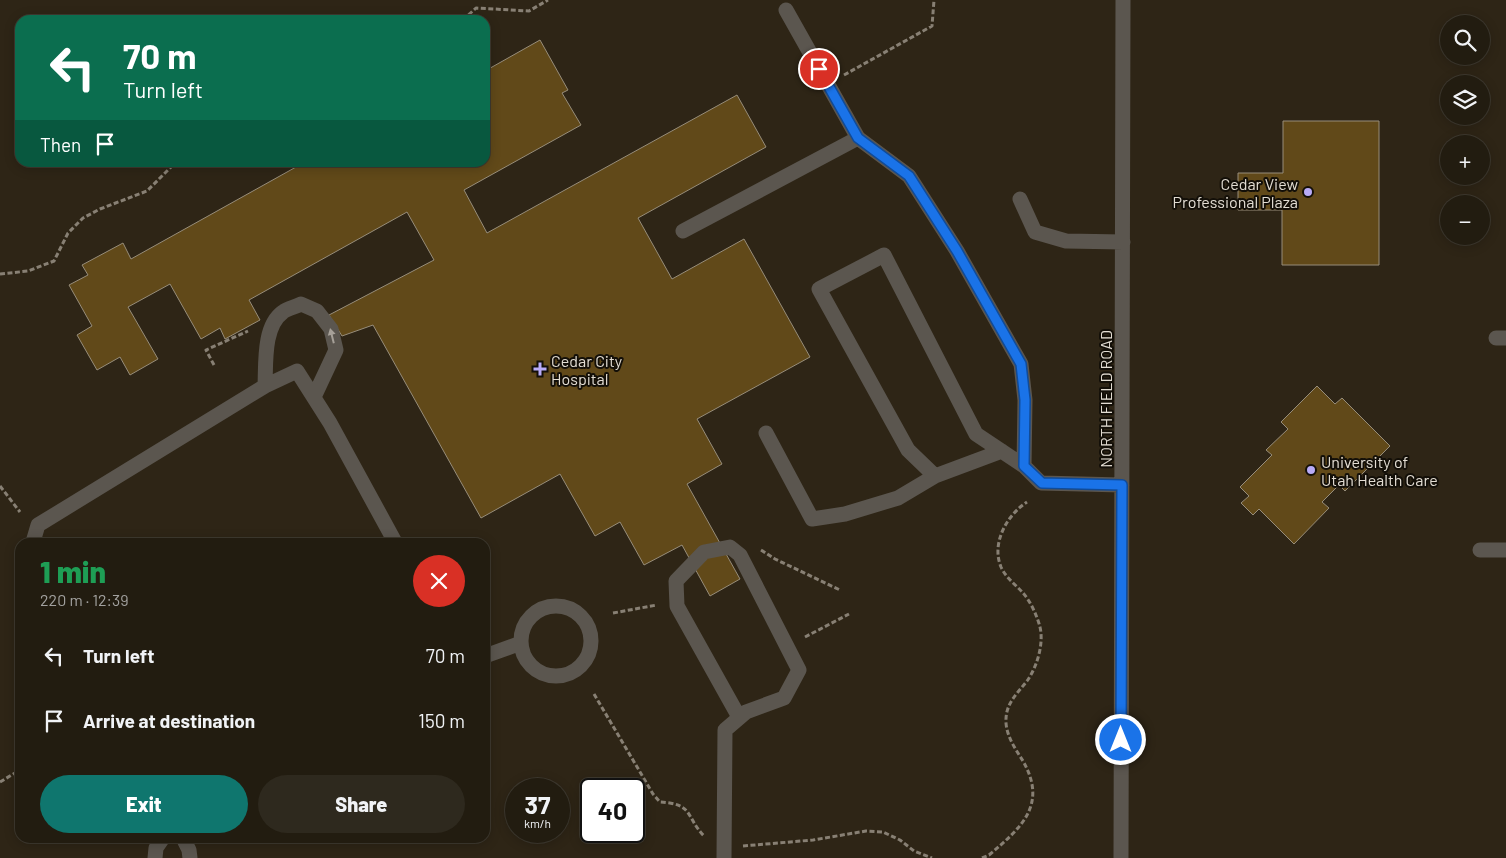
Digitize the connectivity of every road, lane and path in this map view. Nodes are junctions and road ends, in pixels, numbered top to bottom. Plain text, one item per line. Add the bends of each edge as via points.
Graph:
1 (548, 0) edge
2 (934, 0) edge
3 (1123, 0) edge
4 (786, 10) dead end
5 (468, 15) edge
6 (828, 84) junction
7 (858, 138) junction
8 (171, 167) edge
9 (1020, 199) dead end
10 (683, 230) dead end
11 (1123, 242) junction
12 (0, 274) edge
13 (251, 329) dead end
14 (214, 366) dead end
15 (265, 386) junction
16 (314, 397) junction
17 (766, 433) dead end
18 (1002, 451) junction
19 (1024, 466) junction
20 (935, 476) junction
21 (1122, 485) junction
22 (0, 486) edge
23 (1027, 502) dead end
24 (20, 512) dead end
25 (34, 538) edge
26 (393, 538) edge
27 (1480, 550) dead end
28 (1506, 550) edge
29 (798, 571) dead end
30 (840, 590) dead end
31 (677, 601) junction
32 (613, 613) dead end
33 (849, 614) dead end
34 (805, 637) dead end
35 (522, 643) junction
36 (490, 654) edge
37 (740, 717) junction
38 (15, 773) edge
39 (0, 782) edge
40 (160, 843) edge
41 (186, 843) edge
42 (156, 858) edge
43 (190, 858) edge
44 (724, 858) edge
45 (982, 858) edge
46 (1121, 858) edge

1 - 5 path via 530,11 476,8
2 - 6 path via 932,26
3 - 11 street, NORTH FIELD ROAD
4 - 6 street
6 - 7 street
7 - 10 street
7 - 19 street via 909,176 957,251 1021,364 1025,400
8 - 12 path via 147,191 82,218 68,233 54,261 28,271
9 - 11 street via 1035,232 1066,242
11 - 21 street, NORTH FIELD ROAD
13 - 14 path via 206,350
15 - 16 street via 297,371
16 -> 15 street via 336,350 331,328 317,311 301,304 283,312 272,324
15 - 25 street via 38,525
16 - 26 street
17 - 20 street via 812,520 898,498
18 - 19 street
18 - 20 street
18 - 20 street via 976,434 884,256 819,290 908,450
19 - 21 street via 1042,483
21 - 46 street, NORTH FIELD ROAD
22 - 24 path
23 - 45 path via 1007,521 1001,534 1000,566 1025,595 1040,628 1040,648 1035,665 1007,708 1006,725 1033,786 1031,809 1024,824
27 - 28 street
29 - 30 path
31 - 32 path
31 - 37 street
31 - 37 street via 676,581 704,552 730,547 740,555 799,670 784,698
33 - 34 path
35 - 35 street via 524,654 538,671 559,676 579,667 586,659 591,638 581,616 560,606 537,612 523,631
35 - 36 street
37 - 44 street via 725,730
38 - 39 path
40 - 42 street
41 - 43 street

